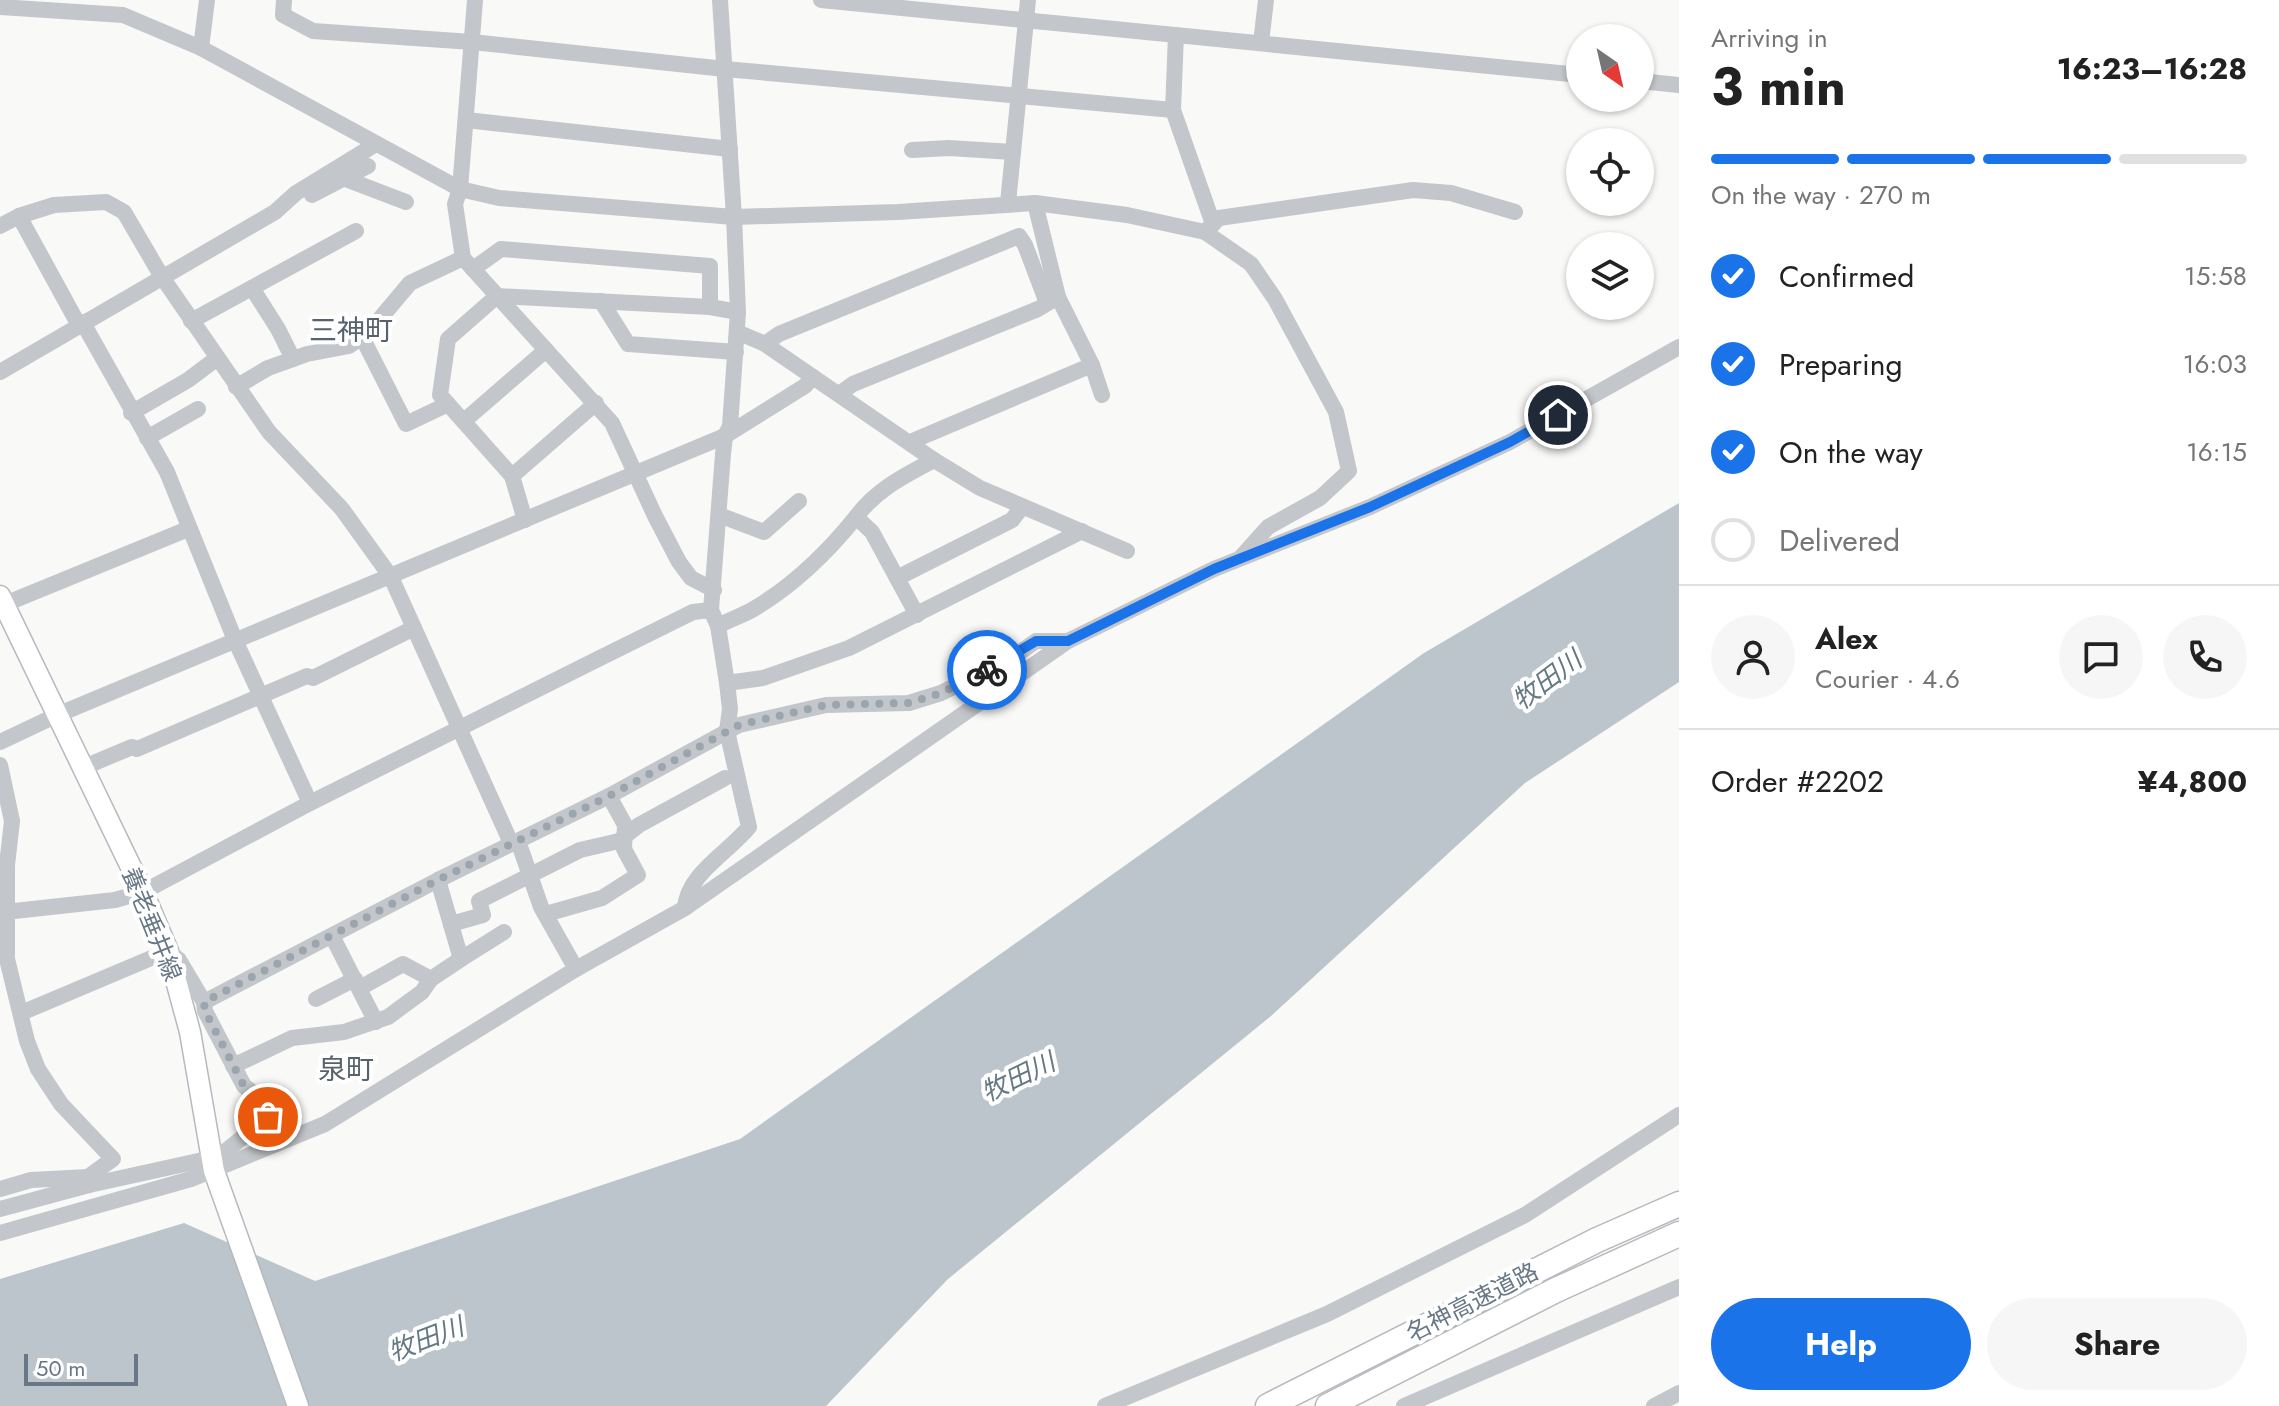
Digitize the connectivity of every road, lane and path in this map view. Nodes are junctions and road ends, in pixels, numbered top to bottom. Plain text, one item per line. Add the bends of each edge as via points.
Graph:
1 (207, 0) edge
2 (284, 0) edge
3 (475, 0) edge
4 (720, 0) edge
5 (821, 0) edge
6 (1028, 0) edge
7 (1266, 0) edge
8 (0, 7) edge
9 (1027, 20) junction
10 (1176, 35) junction
11 (472, 42) junction
12 (1261, 43) junction
13 (201, 48) junction
14 (725, 69) junction
15 (1566, 74) edge
16 (1654, 82) edge
17 (1679, 85) edge
18 (1019, 97) junction
19 (1173, 110) junction
20 (466, 120) junction
21 (376, 144) junction
22 (730, 149) junction
23 (912, 150) dead end
24 (1013, 152) junction
25 (368, 166) dead end
26 (343, 178) junction
27 (460, 189) junction
28 (287, 201) junction
29 (406, 202) dead end
30 (1008, 203) junction
31 (1035, 203) junction
32 (1515, 212) dead end
33 (19, 216) junction
34 (734, 217) junction
35 (0, 226) edge
36 (1209, 228) junction
37 (356, 231) dead end
38 (468, 264) junction
39 (162, 277) junction
40 (252, 288) junction
41 (497, 296) junction
42 (1052, 300) junction
43 (601, 301) junction
44 (710, 307) junction
45 (738, 312) junction
46 (191, 321) junction
47 (83, 323) junction
48 (737, 332) junction
49 (362, 337) junction
50 (765, 344) junction
51 (1679, 347) edge
52 (546, 350) junction
53 (736, 352) junction
54 (216, 359) junction
55 (293, 359) junction
56 (1092, 365) junction
57 (0, 372) edge
58 (813, 377) junction
59 (236, 387) junction
60 (839, 394) junction
61 (1102, 395) dead end
62 (596, 403) junction
63 (448, 404) junction
64 (198, 409) dead end
65 (131, 413) junction
66 (464, 421) junction
67 (725, 436) junction
68 (147, 438) junction
69 (910, 442) junction
70 (934, 460) junction
71 (635, 474) junction
72 (512, 476) junction
73 (799, 501) dead end
74 (1022, 507) junction
75 (719, 515) junction
76 (856, 517) junction
77 (525, 520) junction
78 (188, 529) junction
79 (1082, 531) junction
80 (1127, 551) dead end
81 (1238, 560) junction
82 (391, 577) junction
83 (897, 578) junction
84 (714, 590) junction
85 (1, 602) edge
86 (711, 610) junction
87 (917, 615) junction
88 (718, 626) junction
89 (414, 628) junction
90 (235, 640) junction
91 (1068, 641) junction
92 (727, 683) junction
93 (261, 697) junction
94 (57, 715) junction
95 (461, 730) junction
96 (727, 731) junction
97 (0, 742) edge
98 (0, 765) edge
99 (82, 768) junction
100 (725, 778) dead end
101 (609, 796) junction
102 (310, 803) junction
103 (625, 836) junction
104 (515, 842) junction
105 (530, 874) junction
106 (438, 880) junction
107 (143, 892) junction
108 (685, 908) junction
109 (5, 912) junction
110 (546, 914) junction
111 (451, 924) junction
112 (504, 932) dead end
113 (332, 936) junction
114 (168, 951) junction
115 (461, 959) junction
116 (576, 969) junction
117 (431, 979) junction
118 (357, 984) junction
119 (316, 999) dead end
120 (204, 1002) junction
121 (21, 1013) junction
122 (376, 1022) junction
123 (233, 1066) junction
124 (1679, 1115) edge
125 (213, 1164) junction
126 (88, 1181) junction
127 (1679, 1188) edge
128 (0, 1189) edge
129 (1679, 1204) edge
130 (0, 1209) edge
131 (0, 1233) edge
132 (1679, 1234) edge
133 (1597, 1240) junction
134 (1679, 1246) edge
135 (1679, 1287) edge
136 (1556, 1290) junction
137 (1679, 1393) edge
138 (298, 1406) edge
139 (1105, 1406) edge
140 (1268, 1406) edge
141 (1328, 1406) edge
142 (1404, 1406) edge
143 (1654, 1406) edge

1 - 13 street
2 - 11 street via 283,15 313,31
3 - 11 street
4 - 14 street
5 - 9 street
6 - 9 street
7 - 12 street
8 - 13 street via 123,15
9 - 10 street
9 - 18 street
10 - 12 street
10 - 19 street
11 - 14 street
11 - 20 street
12 - 15 street
13 - 21 street
14 - 18 street
14 - 22 street
16 - 17 street
18 - 19 street
18 - 24 street
19 - 36 street
20 - 22 street
20 - 27 street
21 - 27 street
21 - 28 street
22 - 34 street
23 - 24 street
24 - 30 street
25 - 26 street
26 - 28 street via 297,203
26 - 29 street
27 - 34 street via 499,198
27 - 38 street via 455,204
28 - 39 street
30 - 31 street
30 - 34 street
31 - 36 street
31 - 42 street
32 - 36 street via 1451,193 1413,190 1219,218
33 - 35 street
33 - 39 street via 54,205 106,202 124,212
33 - 47 street via 76,320
34 - 45 street
36 - 81 street via 1251,264 1275,299 1336,412 1349,471 1320,498 1268,527
37 - 40 street
38 - 41 street
38 - 44 street via 501,249 710,266
38 - 49 street via 410,283
39 - 46 street
39 - 47 street
40 - 46 street
40 - 55 street
41 - 43 street
41 - 52 street
41 - 63 street via 448,339 440,395
42 - 50 street via 1019,236
42 - 56 street
42 - 60 street
43 - 44 street
43 - 53 street via 628,344
44 - 45 street
45 - 48 street
46 - 54 street
47 - 57 street
47 - 65 street
48 - 50 street
48 - 53 street
49 - 55 street via 349,346
49 - 63 street via 406,424
50 - 58 street
51 - 81 street via 1510,442
52 - 62 street
52 - 66 street
53 - 67 street
54 - 59 street
54 - 65 street
55 - 59 street
56 - 61 street
56 - 69 street
58 - 60 street
58 - 67 street
59 - 82 street via 269,432 342,509
60 - 69 street
62 - 71 street via 612,423
62 - 72 street
63 - 66 street
64 - 68 street
65 - 68 street
66 - 72 street
67 - 71 street
67 - 75 street
68 - 78 street via 167,472
69 - 70 street
70 - 74 street
70 - 76 street via 885,487
71 - 77 street
71 - 84 street via 679,562 691,578
72 - 77 street
73 - 75 street via 764,532
74 - 79 street
74 - 83 street via 1012,520
75 - 84 street
76 - 83 street via 872,532
76 - 88 street via 827,553 794,580
77 - 82 street
78 - 85 street
78 - 90 street
79 - 80 street
79 - 87 street
81 - 91 street
82 - 89 street
82 - 90 street
83 - 87 street
84 - 86 street
85 - 94 main road, 養老垂井線
86 - 88 street
86 - 95 street via 693,612
87 - 92 street via 849,648 763,678
88 - 92 street
89 - 93 street via 313,678
89 - 95 street
90 - 93 street
90 - 94 street
91 - 96 street via 1036,641 941,693 909,703 826,705
91 - 108 street
92 - 96 street
93 - 99 street
93 - 102 street
94 - 97 street
94 - 99 main road, 養老垂井線
95 - 102 street
95 - 104 street
96 - 101 street
96 - 108 street via 749,827 694,881
98 - 109 street via 12,821
99 - 107 main road, 養老垂井線
100 - 103 street
101 - 103 street via 625,825
101 - 104 street
102 - 107 street
103 - 105 street
103 - 110 street via 624,849 638,875 602,898
104 - 105 street
104 - 106 street
105 - 110 street
105 - 111 street via 479,901 483,915
106 - 111 street
106 - 113 street
107 - 109 street
107 - 114 main road, 養老垂井線
108 - 116 street
109 - 121 street via 7,959
110 - 116 street
111 - 115 street
112 - 115 street
113 - 118 street
113 - 120 street
114 - 120 street
114 - 121 street
114 - 125 main road, 養老垂井線 via 190,1032
115 - 117 street
116 - 125 street via 325,1124
117 - 118 street via 403,964
117 - 122 street via 422,992
118 - 119 street
118 - 122 street
120 - 123 street
121 - 126 street via 38,1069 74,1120 113,1159
122 - 123 street via 292,1038
123 - 125 street via 268,1117
124 - 139 street via 1525,1215 1327,1314
125 - 126 street
125 - 131 street via 105,1204
125 - 138 main road, 養老垂井線
126 - 128 street via 31,1180
126 - 130 street
127 - 133 highway
129 - 133 highway, 名神高速道路
132 - 136 highway, 名神高速道路
133 - 140 highway, 名神高速道路
134 - 136 highway
135 - 142 street
136 - 141 highway, 名神高速道路
137 - 143 street

